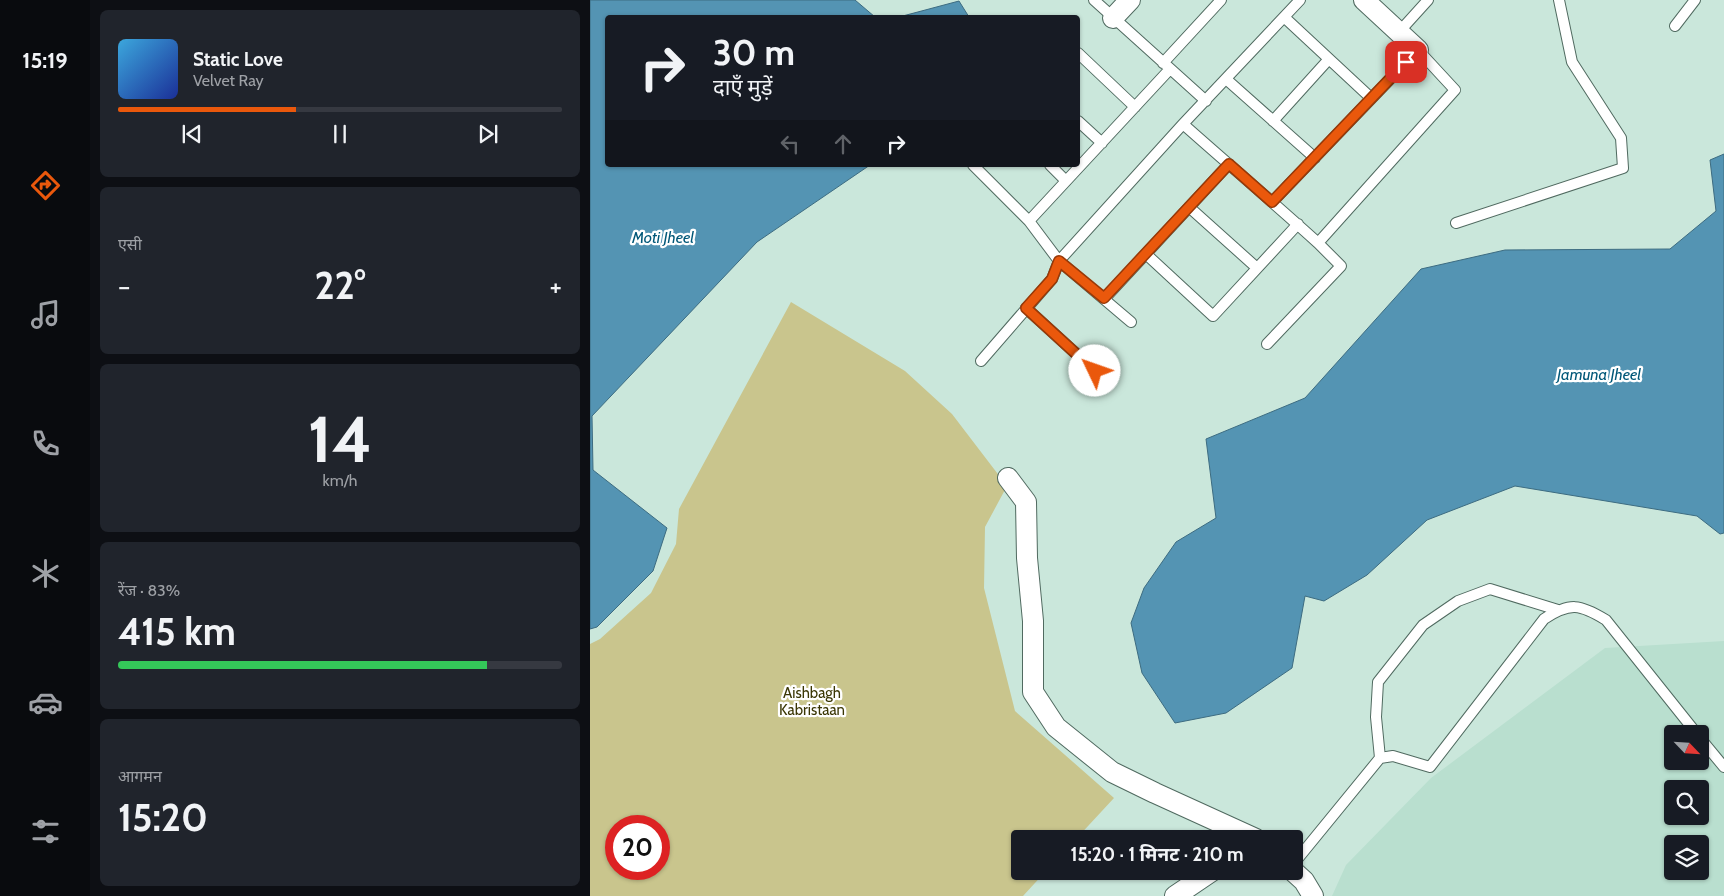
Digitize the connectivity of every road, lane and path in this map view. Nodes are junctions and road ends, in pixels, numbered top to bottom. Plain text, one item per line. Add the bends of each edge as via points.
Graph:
1 (1094, 0) edge
2 (1130, 0) edge
3 (1220, 0) edge
4 (1300, 0) edge
5 (1364, 0) edge
6 (1428, 0) edge
7 (1559, 0) edge
8 (1694, 0) edge
9 (1113, 18) junction
10 (1284, 18) junction
11 (1675, 26) dead end
12 (1398, 32) junction
13 (1418, 50) junction
14 (1080, 55) edge
15 (1329, 60) junction
16 (1167, 66) junction
17 (1226, 79) junction
18 (1371, 98) junction
19 (1206, 101) junction
20 (1135, 107) junction
21 (1273, 121) junction
22 (1080, 123) edge
23 (1183, 124) junction
24 (1102, 143) junction
25 (1314, 158) junction
26 (1229, 164) junction
27 (1080, 166) edge
28 (975, 167) edge
29 (1052, 167) edge
30 (1079, 167) edge
31 (1066, 181) junction
32 (1272, 202) junction
33 (1189, 207) junction
34 (1029, 221) junction
35 (1456, 223) dead end
36 (1298, 224) junction
37 (1318, 243) junction
38 (1146, 254) junction
39 (1059, 261) junction
40 (1257, 268) junction
41 (1104, 298) junction
42 (1026, 308) junction
43 (1131, 322) dead end
44 (1267, 344) dead end
45 (981, 361) dead end
46 (1095, 371) dead end
47 (1008, 478) dead end
48 (1558, 610) junction
49 (1690, 725) edge
50 (1709, 749) edge
51 (1380, 758) junction
52 (1724, 767) edge
53 (1236, 830) edge
54 (1303, 852) edge
55 (1199, 880) edge
56 (1303, 880) edge
57 (1175, 896) edge
58 (1313, 896) edge

1 - 9 lane
2 - 9 street
3 - 16 lane
4 - 10 lane
5 - 12 street
6 - 12 lane
7 - 35 lane via 1572,62 1621,138 1623,168
8 - 11 lane
9 - 16 lane
10 - 15 lane
10 - 17 lane
12 - 13 street
13 - 18 lane
13 - 37 lane via 1455,90
14 - 20 lane
15 - 18 lane
15 - 21 lane
16 - 19 lane
16 - 20 lane
17 - 19 lane
17 - 21 lane
18 - 25 lane
19 - 23 lane
20 - 24 lane
21 - 25 lane
22 - 24 lane
23 - 26 lane
23 - 39 lane
24 - 27 lane
25 - 32 lane
26 - 32 lane
26 - 33 lane
28 - 34 lane
29 - 31 lane
30 - 31 lane
31 - 34 lane
32 - 36 lane
33 - 38 lane
33 - 40 lane
34 - 39 lane
36 - 37 lane
36 - 40 lane
37 - 44 lane via 1341,266
38 - 40 lane via 1213,316
38 - 41 lane
39 - 41 lane
39 - 42 lane via 1052,279
41 - 43 lane
42 - 45 lane
42 - 46 lane
47 - 53 street via 1026,502 1033,621 1033,692 1056,727 1112,772
48 - 49 lane via 1569,607 1587,609 1606,620
48 - 51 lane via 1544,619 1430,767 1393,756
48 - 51 lane via 1490,590 1458,601 1424,624 1378,682 1376,717
50 - 52 lane
51 - 54 lane
55 - 57 street
56 - 58 street

